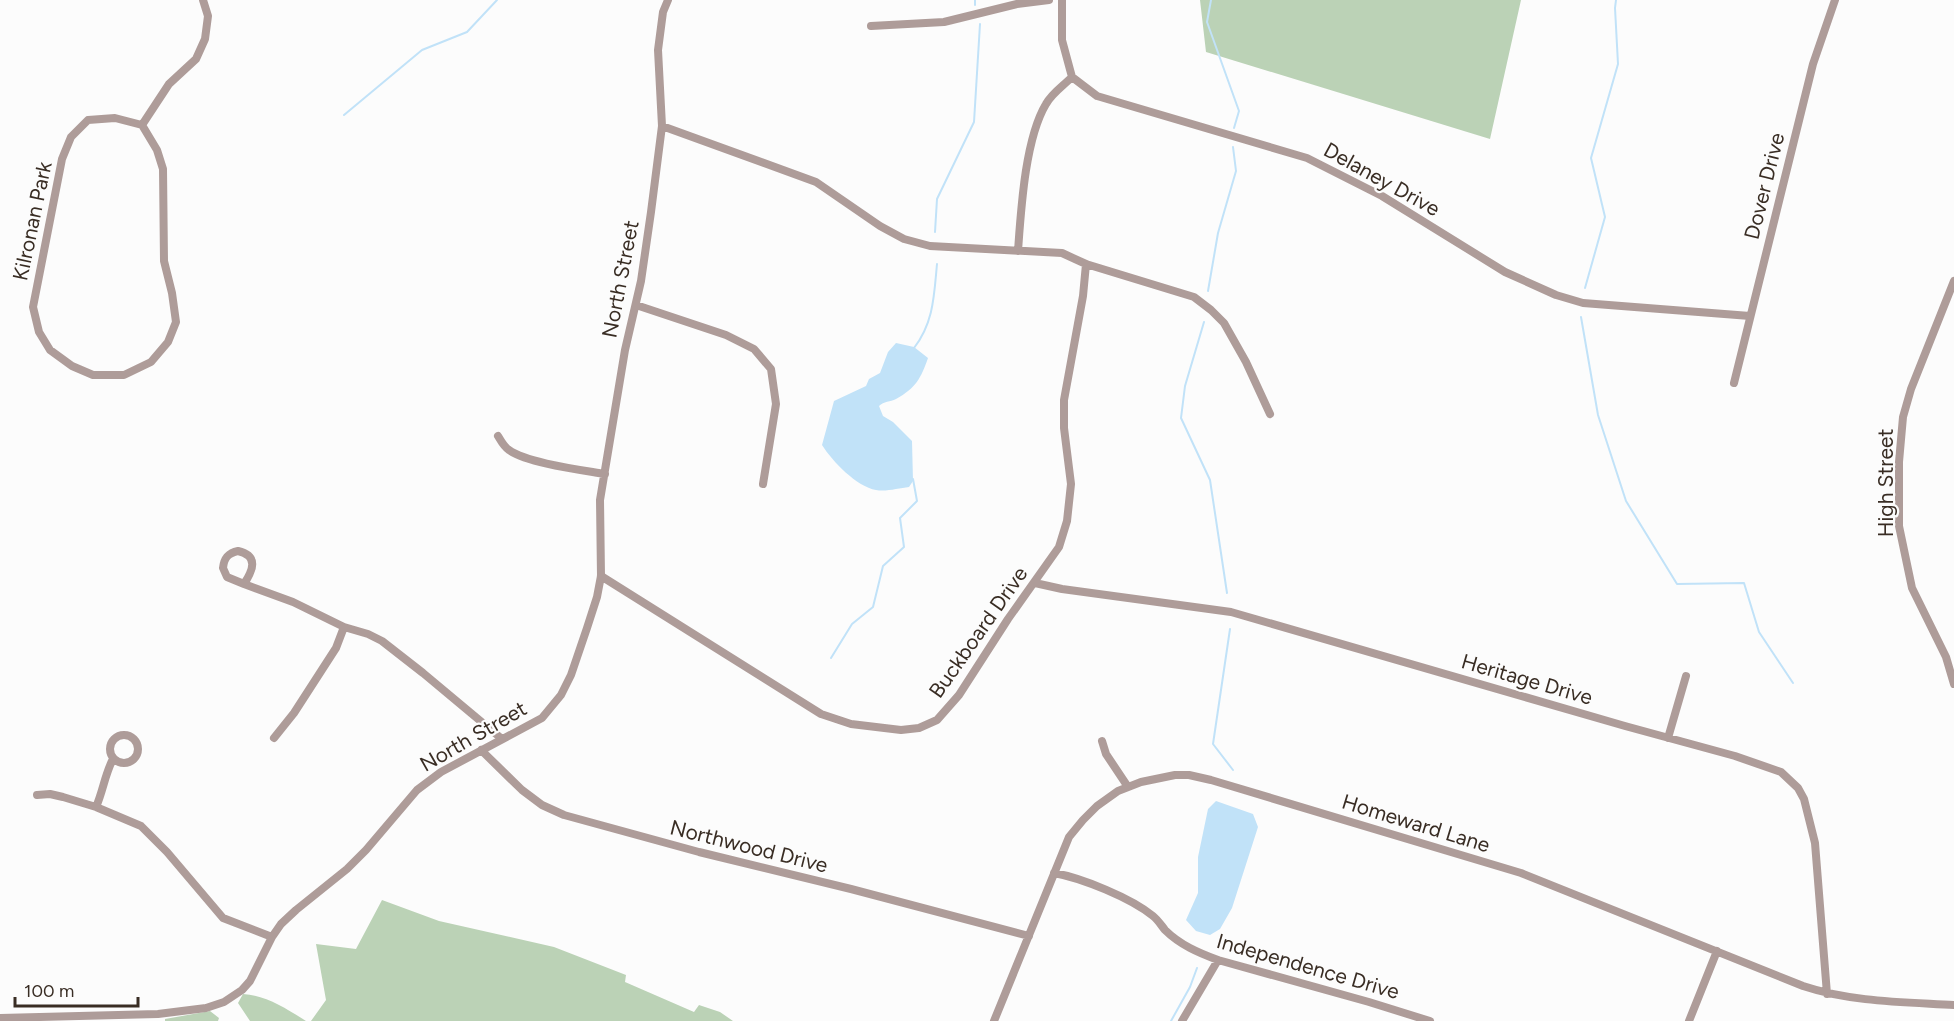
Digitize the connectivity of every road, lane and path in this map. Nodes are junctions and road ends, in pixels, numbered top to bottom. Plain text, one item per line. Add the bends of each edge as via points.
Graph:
1 (203, 0) edge
2 (668, 0) edge
3 (1049, 0) edge
4 (1062, 0) edge
5 (1835, 0) edge
6 (871, 26) dead end
7 (1072, 77) junction
8 (141, 125) junction
9 (662, 126) junction
10 (1018, 251) junction
11 (1086, 264) junction
12 (1954, 281) edge
13 (636, 305) junction
14 (1750, 316) junction
15 (1734, 383) dead end
16 (1270, 414) dead end
17 (498, 436) dead end
18 (605, 474) junction
19 (763, 484) dead end
20 (601, 576) junction
21 (1035, 583) junction
22 (244, 584) dead end
23 (344, 627) junction
24 (1950, 655) edge
25 (1686, 676) dead end
26 (1954, 684) edge
27 (274, 738) dead end
28 (1668, 738) junction
29 (502, 739) junction
30 (1102, 741) dead end
31 (481, 750) junction
32 (113, 759) dead end
33 (1128, 788) junction
34 (37, 795) dead end
35 (96, 807) junction
36 (1054, 873) junction
37 (1029, 936) junction
38 (272, 937) junction
39 (1717, 951) junction
40 (1218, 960) junction
41 (1827, 994) junction
42 (1954, 1005) edge
43 (0, 1018) edge
44 (158, 1018) edge
45 (994, 1021) edge
46 (1182, 1021) edge
47 (1430, 1021) edge
48 (1689, 1021) edge

1 - 8 street via 208,16 205,39 196,59 170,84
2 - 9 street, North Street via 658,50
3 - 6 street via 944,22
4 - 7 street via 1062,40
5 - 14 street, Dover Drive via 1813,64
7 - 10 street via 1051,96 1036,126
7 - 14 street, Delaney Drive via 1097,96 1307,158 1382,196 1505,272 1556,295 1583,303
8 - 8 street, Kilronan Park via 157,150 163,169 164,261 176,322 168,342 151,362 124,375 93,375 50,350 39,332 33,307 37,284 62,159 71,137 88,120 115,118
9 - 10 street via 816,182 904,239 930,246
9 - 13 street, North Street
10 - 11 street via 1062,253
11 - 16 street via 1194,297 1211,309 1224,323 1246,362
11 - 21 street, Buckboard Drive via 1064,400 1071,484 1067,520 1059,547
12 - 24 street, High Street via 1909,397 1899,462 1899,526 1912,588
13 - 18 street, North Street
13 - 19 street via 726,335 754,349 771,369 776,404
14 - 15 street, Dover Drive
17 - 18 street via 507,449 519,456
18 - 20 street, North Street via 599,516
20 - 21 street, Buckboard Drive via 821,714 847,723 901,730 930,724 950,706
20 - 29 street, North Street via 587,628 561,696 542,718
21 - 28 street, Heritage Drive via 1231,612
22 - 23 street
23 - 27 street via 336,648
23 - 29 street via 368,634 396,650
24 - 26 street, High Street
25 - 28 street
28 - 41 street, Heritage Drive via 1781,772 1798,789 1815,843
29 - 31 street, North Street
30 - 33 street
31 - 37 street, Northwood Drive via 522,790 564,815
31 - 38 street, North Street via 417,790 366,850 296,910
32 - 35 street
33 - 36 street, Homeward Lane via 1118,791 1083,820 1069,837
33 - 39 street, Homeward Lane via 1170,776 1211,780 1521,873
34 - 35 street via 57,795
35 - 38 street via 141,826 223,918
36 - 37 street, Homeward Lane
36 - 40 street, Independence Drive via 1074,877 1136,904 1183,943
37 - 45 street, Homeward Lane
38 - 44 street, North Street via 243,990 206,1008
39 - 41 street, Homeward Lane
39 - 48 street
40 - 46 street
40 - 47 street, Independence Drive
41 - 42 street, Homeward Lane
43 - 44 street, North Street

